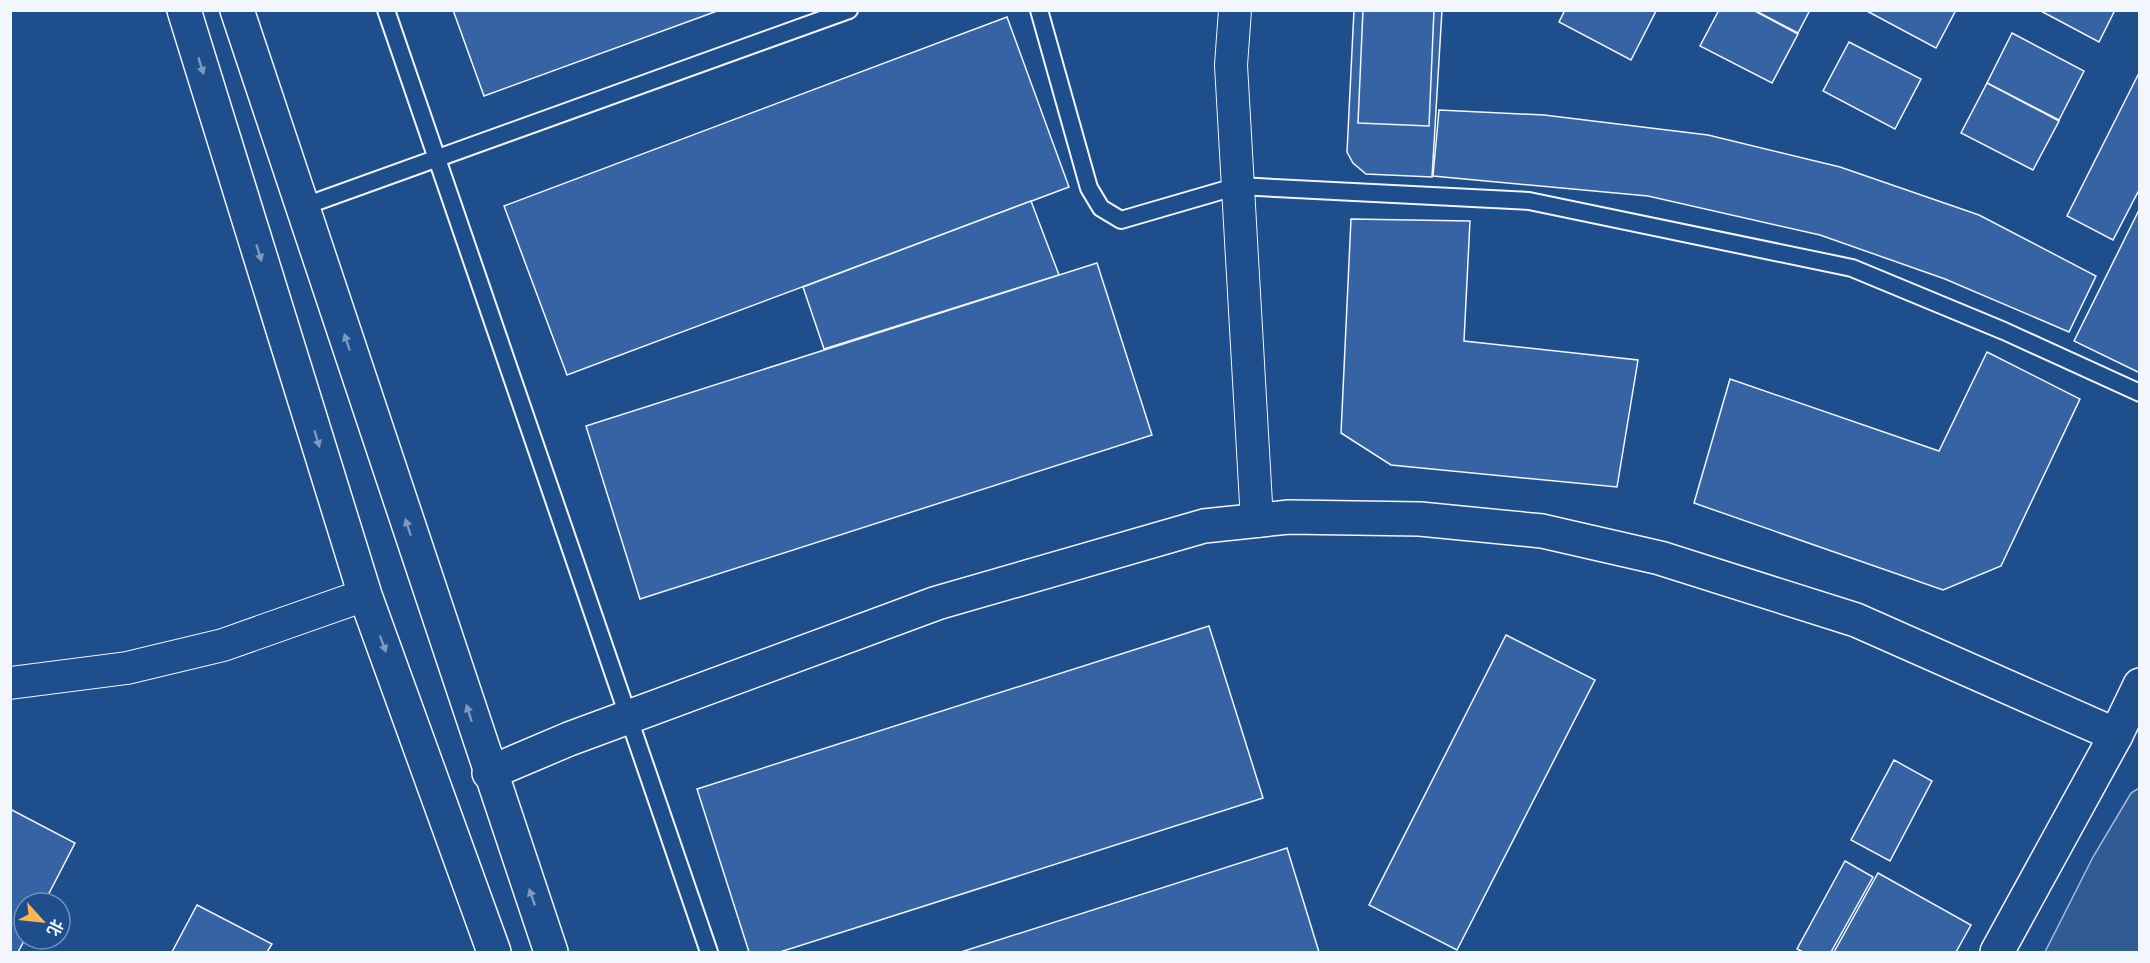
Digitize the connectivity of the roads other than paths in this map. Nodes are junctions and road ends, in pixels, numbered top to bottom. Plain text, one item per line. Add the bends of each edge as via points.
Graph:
1 (184, 10) edge
2 (237, 10) edge
3 (386, 10) edge
4 (849, 10) edge
5 (1039, 10) edge
6 (1236, 10) edge
7 (436, 159) junction
8 (1238, 186) junction
9 (302, 207) junction
10 (2139, 393) edge
11 (1257, 521) junction
12 (365, 595) junction
13 (10, 683) edge
14 (2139, 685) edge
15 (628, 717) junction
16 (2116, 735) junction
17 (489, 773) junction
18 (494, 952) edge
19 (551, 952) edge
20 (709, 952) edge
21 (1997, 952) edge

1 -> 12 main road
2 - 9 main road
3 - 7 lane
4 - 7 lane
5 - 8 lane via 1089,188 1101,208 1121,220
6 - 8 street via 1231,65
7 - 9 lane
7 - 15 lane
8 - 10 lane via 1529,201 1852,268
8 - 11 street
17 -> 9 main road
11 - 15 main road via 1204,526 937,603
11 - 16 main road via 1289,517 1420,519 1542,531 1660,558 1856,620
12 - 13 street via 213,647 127,668
12 -> 18 main road
14 - 16 main road
15 - 17 main road
15 - 20 lane
16 - 21 main road
19 -> 17 main road

